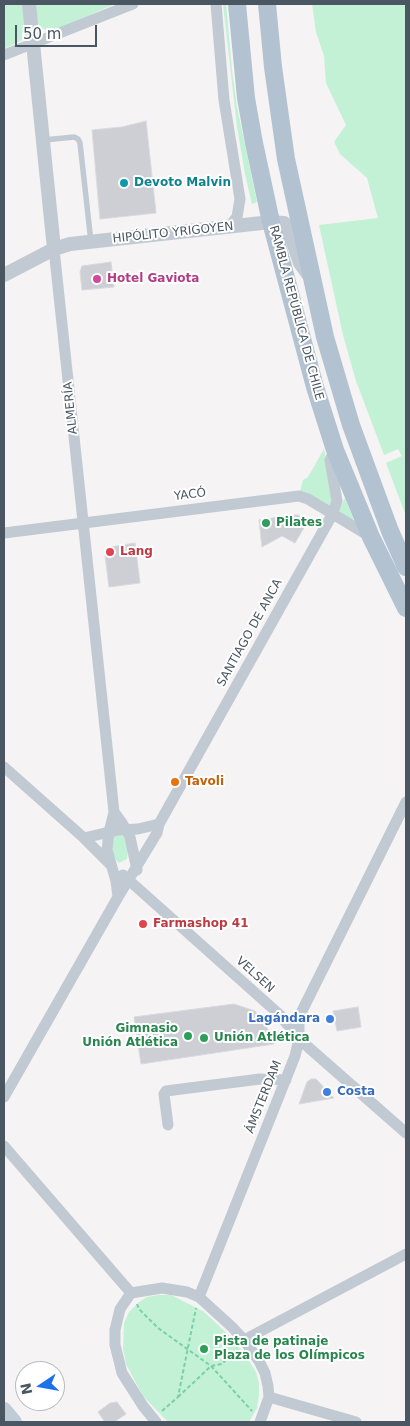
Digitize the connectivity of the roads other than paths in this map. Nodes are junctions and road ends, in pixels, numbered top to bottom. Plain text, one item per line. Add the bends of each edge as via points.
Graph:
1 (29, 4) edge
2 (133, 4) edge
3 (216, 4) edge
4 (237, 4) edge
5 (267, 4) edge
6 (34, 44) junction
7 (4, 56) edge
8 (44, 140) junction
9 (271, 222) junction
10 (229, 227) junction
11 (91, 242) junction
12 (54, 249) junction
13 (4, 275) edge
14 (312, 281) junction
15 (335, 450) junction
16 (332, 515) junction
17 (83, 522) junction
18 (4, 533) edge
19 (371, 537) junction
20 (406, 567) edge
21 (406, 608) edge
22 (4, 768) edge
23 (406, 802) edge
24 (114, 812) junction
25 (159, 824) junction
26 (126, 829) junction
27 (109, 832) junction
28 (84, 838) junction
29 (111, 865) junction
30 (137, 866) junction
31 (128, 880) junction
32 (141, 890) junction
33 (118, 897) junction
34 (299, 1039) junction
35 (286, 1080) junction
36 (4, 1097) edge
37 (168, 1125) dead end
38 (406, 1133) edge
39 (4, 1146) edge
40 (406, 1254) edge
41 (131, 1294) junction
42 (199, 1297) junction
43 (244, 1340) junction
44 (269, 1397) junction
45 (4, 1410) edge
46 (152, 1421) edge
47 (260, 1421) edge
48 (14, 1422) edge
49 (356, 1422) edge

1 - 6 street, ALMERÍA
2 - 6 street
3 - 10 street via 224,100 240,199 237,217
4 - 9 main road, RAMBLA REPÚBLICA DE CHILE via 246,98
5 - 14 main road, RAMBLA REPÚBLICA DE CHILE via 286,159
6 - 7 street
6 - 8 street, ALMERÍA
8 - 11 lane via 74,137 80,143
8 - 12 street, ALMERÍA
9 - 10 street, HIPÓLITO YRIGOYEN
9 - 14 street via 288,227 300,263
9 - 15 main road, RAMBLA REPÚBLICA DE CHILE
10 - 11 street, HIPÓLITO YRIGOYEN
11 - 12 street, HIPÓLITO YRIGOYEN
12 - 13 street, HIPÓLITO YRIGOYEN
12 - 17 street, ALMERÍA
14 - 20 main road, RAMBLA REPÚBLICA DE CHILE via 351,426
15 - 16 street, SANTIAGO DE ANCA via 330,460 337,502
15 - 19 main road, RAMBLA REPÚBLICA DE CHILE
16 - 17 street, YACÓ via 308,499 288,496
16 - 19 street, YACÓ
16 - 25 street, SANTIAGO DE ANCA
17 - 18 street, YACÓ
17 - 24 street, ALMERÍA
19 - 21 main road, RAMBLA REPÚBLICA DE CHILE
22 - 28 street, VELSEN
23 - 34 street, ÁMSTERDAM via 302,1011
24 - 26 street, ALMERÍA
24 - 27 street, ALMERÍA
25 - 26 street
25 - 30 street, SANTIAGO DE ANCA
26 - 27 street
26 - 30 street, ALMERÍA
27 - 28 street
27 - 29 street, ALMERÍA via 107,850
28 - 29 street, VELSEN
29 - 31 street, VELSEN
29 - 33 street, ALMERÍA
30 - 31 street, SANTIAGO DE ANCA
30 - 32 street, ALMERÍA
31 - 32 street, VELSEN
31 - 33 street, SANTIAGO DE ANCA
32 - 34 street, VELSEN via 280,1016
33 - 36 street, SANTIAGO DE ANCA
34 - 35 street, ÁMSTERDAM
34 - 38 street, VELSEN
35 - 37 street via 166,1091
35 - 42 street, ÁMSTERDAM
39 - 41 street
40 - 43 street
41 - 42 street via 162,1288
41 - 46 street via 120,1309 115,1345 122,1373
42 - 43 street
43 - 44 street via 264,1374
44 - 47 street
44 - 49 street
45 - 48 main road

